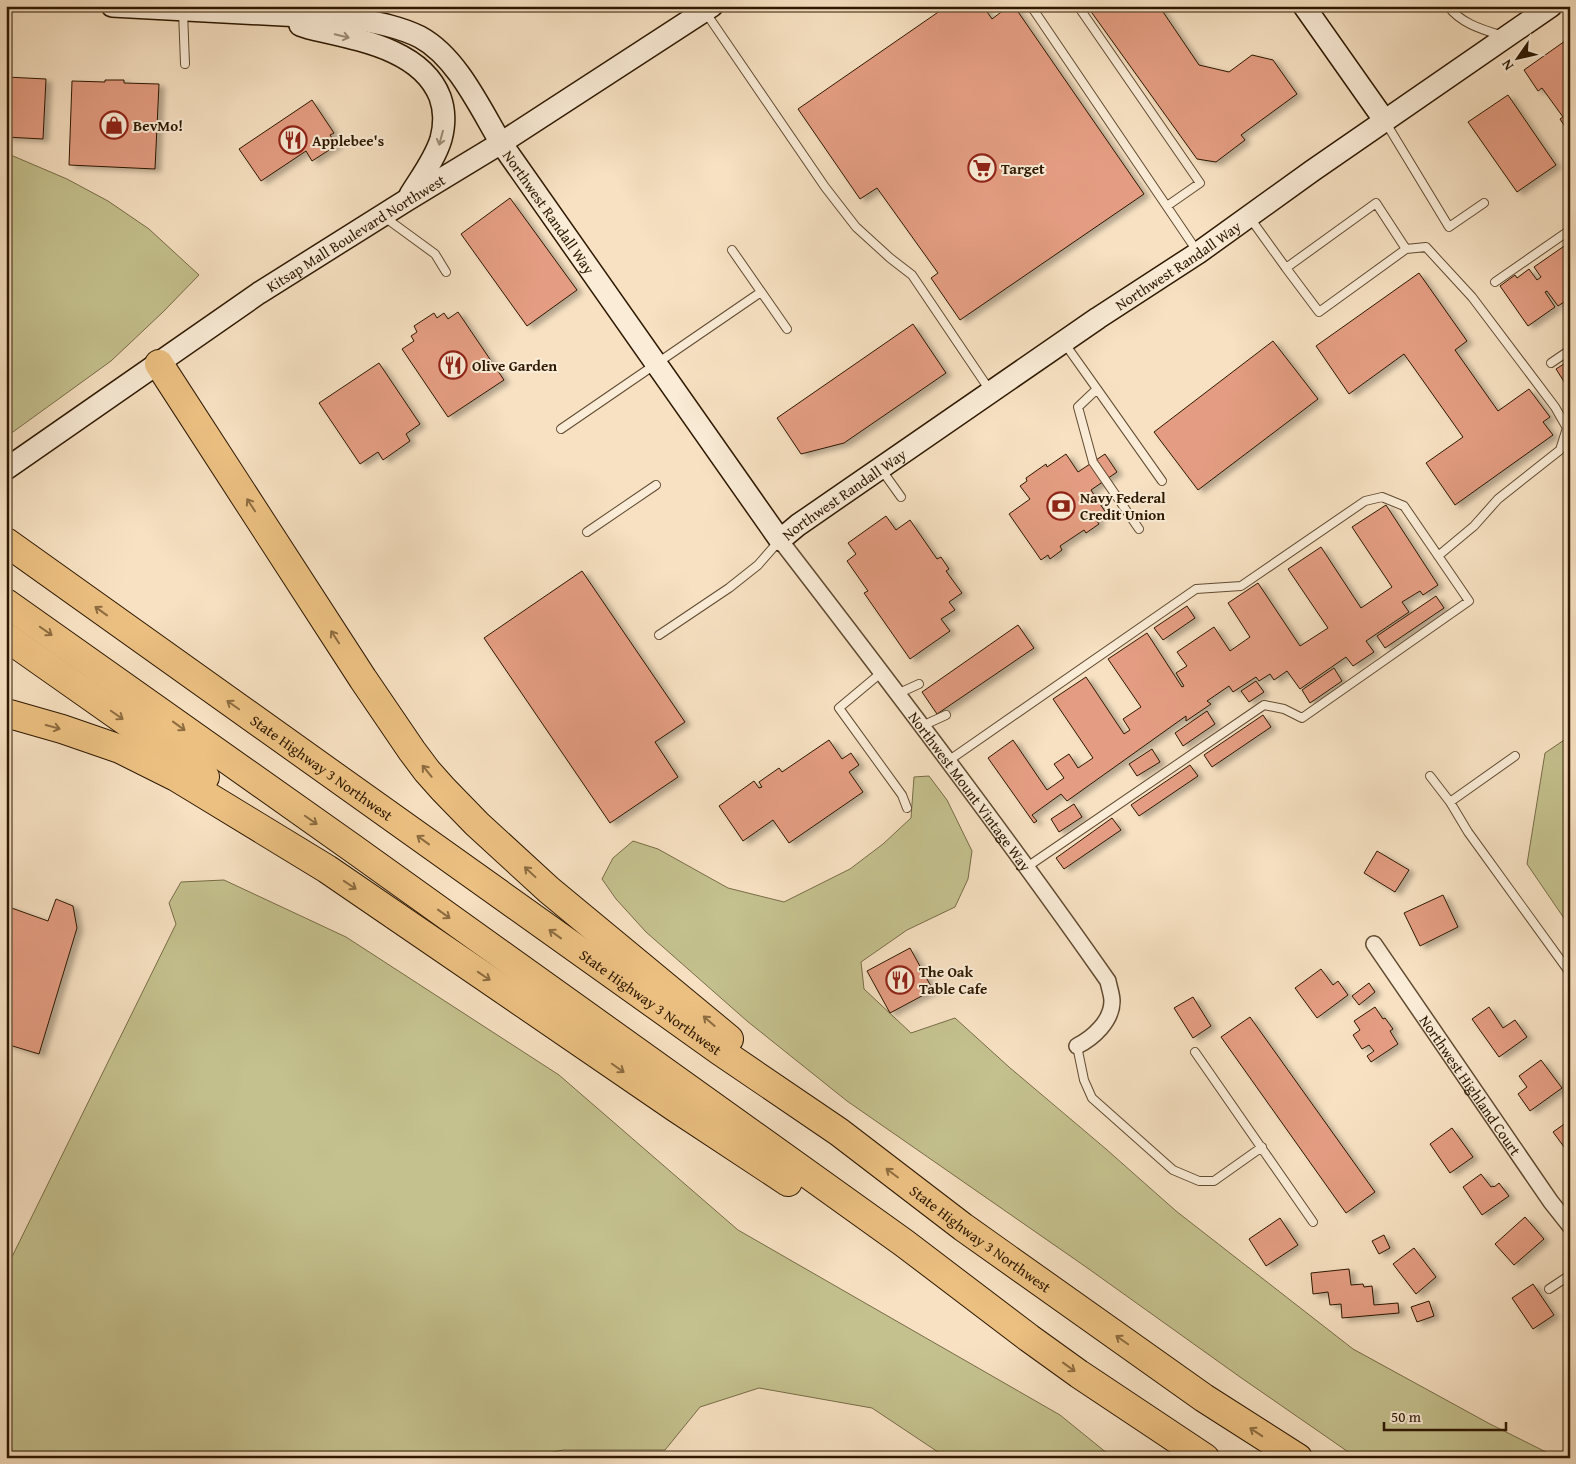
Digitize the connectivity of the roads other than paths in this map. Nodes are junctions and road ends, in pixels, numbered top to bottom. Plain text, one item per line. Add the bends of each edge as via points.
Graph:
1 (112, 6) edge
2 (1031, 6) edge
3 (1078, 6) edge
4 (1304, 6) edge
5 (1448, 6) edge
6 (1551, 6) edge
7 (709, 9) edge
8 (183, 10) junction
9 (279, 15) junction
10 (1508, 37) junction
11 (185, 64) dead end
12 (1385, 121) junction
13 (501, 143) junction
14 (406, 200) junction
15 (1484, 203) dead end
16 (1167, 206) junction
17 (382, 216) junction
18 (1248, 217) junction
19 (1570, 230) edge
20 (1406, 249) junction
21 (732, 250) dead end
22 (1198, 253) junction
23 (1286, 268) junction
24 (446, 272) dead end
25 (1495, 282) dead end
26 (761, 292) junction
27 (787, 329) dead end
28 (1064, 342) junction
29 (1570, 350) edge
30 (1552, 363) dead end
31 (159, 364) junction
32 (655, 364) junction
33 (1097, 389) junction
34 (991, 392) junction
35 (561, 429) dead end
36 (6, 469) edge
37 (881, 469) junction
38 (1162, 481) dead end
39 (656, 485) dead end
40 (901, 497) dead end
41 (1139, 529) dead end
42 (587, 532) dead end
43 (780, 540) junction
44 (6, 542) edge
45 (1438, 556) junction
46 (6, 604) edge
47 (659, 635) dead end
48 (6, 637) edge
49 (882, 672) junction
50 (919, 684) dead end
51 (897, 694) junction
52 (6, 713) edge
53 (946, 715) dead end
54 (922, 726) junction
55 (1515, 756) dead end
56 (948, 761) junction
57 (1430, 776) dead end
58 (1450, 802) junction
59 (907, 808) dead end
60 (1027, 867) junction
61 (327, 869) junction
62 (1374, 944) dead end
63 (1570, 973) edge
64 (1077, 1046) joint
65 (1195, 1052) dead end
66 (839, 1132) junction
67 (1262, 1147) junction
68 (1313, 1222) dead end
69 (1570, 1226) edge
70 (1570, 1275) edge
71 (1549, 1289) dead end
72 (1029, 1338) junction
73 (1205, 1458) edge
74 (1298, 1458) edge

1 - 8 street, Northwest Randall Way
2 - 16 lane
3 - 16 lane via 1200,183
4 - 12 street
5 - 10 lane via 1466,22
6 - 10 street, Northwest Randall Way
7 - 13 street, Kitsap Mall Boulevard Northwest
7 - 34 lane via 825,187 856,226 912,275
8 - 9 street, Northwest Randall Way
8 - 11 lane
9 - 13 street, Northwest Randall Way via 357,19 392,26 420,37 437,48 453,66
9 -> 14 street via 309,28 390,50 407,59 436,87 445,120 442,138 436,155
10 - 12 street, Northwest Randall Way
12 - 15 lane via 1449,227
12 - 18 street, Northwest Randall Way
13 - 14 street, Kitsap Mall Boulevard Northwest
13 - 32 street, Northwest Randall Way
14 - 17 street, Kitsap Mall Boulevard Northwest
16 - 22 lane
17 - 24 lane via 435,254
17 - 31 street, Kitsap Mall Boulevard Northwest via 259,293
18 - 22 street, Northwest Randall Way
18 - 23 lane
19 - 25 lane
20 - 23 lane via 1318,312
20 - 23 lane via 1376,203
20 - 45 lane via 1426,247 1472,297 1555,407 1567,428 1560,450 1498,499 1474,526
21 - 26 lane
22 - 28 street, Northwest Randall Way
26 - 27 lane
26 - 32 lane
28 - 33 lane
28 - 34 street, Northwest Randall Way
29 - 30 lane
31 - 36 street, Kitsap Mall Boulevard Northwest
66 -> 31 highway via 549,890 443,789 412,751 363,679
32 - 35 lane
32 - 43 street, Northwest Randall Way
33 - 38 lane
33 - 41 lane via 1078,407 1094,462
34 - 37 street, Northwest Randall Way
37 - 40 lane
37 - 43 street, Northwest Randall Way
39 - 42 lane
43 - 47 lane via 758,565 729,588
43 - 49 street, Northwest Mount Vintage Way
66 -> 44 highway, State Highway 3 Northwest via 720,1051
45 - 56 lane via 1404,506 1382,497 1366,501 1240,586 1196,589
45 - 60 lane via 1469,601 1302,718 1284,709 1264,705
46 -> 72 highway via 896,1237
48 -> 61 highway via 203,775
49 - 51 street, Northwest Mount Vintage Way
49 - 59 lane via 839,708 902,795
50 - 51 lane
51 - 54 street, Northwest Mount Vintage Way
52 -> 61 highway via 120,749 197,790
53 - 54 lane
54 - 56 street, Northwest Mount Vintage Way
55 - 58 lane
56 - 60 street, Northwest Mount Vintage Way
57 - 58 lane
58 - 63 lane
60 - 64 street, Northwest Mount Vintage Way via 1108,981 1112,1002 1106,1022
61 -> 72 highway via 676,1108
62 - 69 street, Northwest Highland Court
64 - 67 lane via 1084,1080 1092,1098 1172,1170 1199,1181 1214,1182
65 - 67 lane
74 -> 66 highway, State Highway 3 Northwest via 1204,1398 1094,1321
67 - 68 lane
70 - 71 lane
72 -> 73 highway

